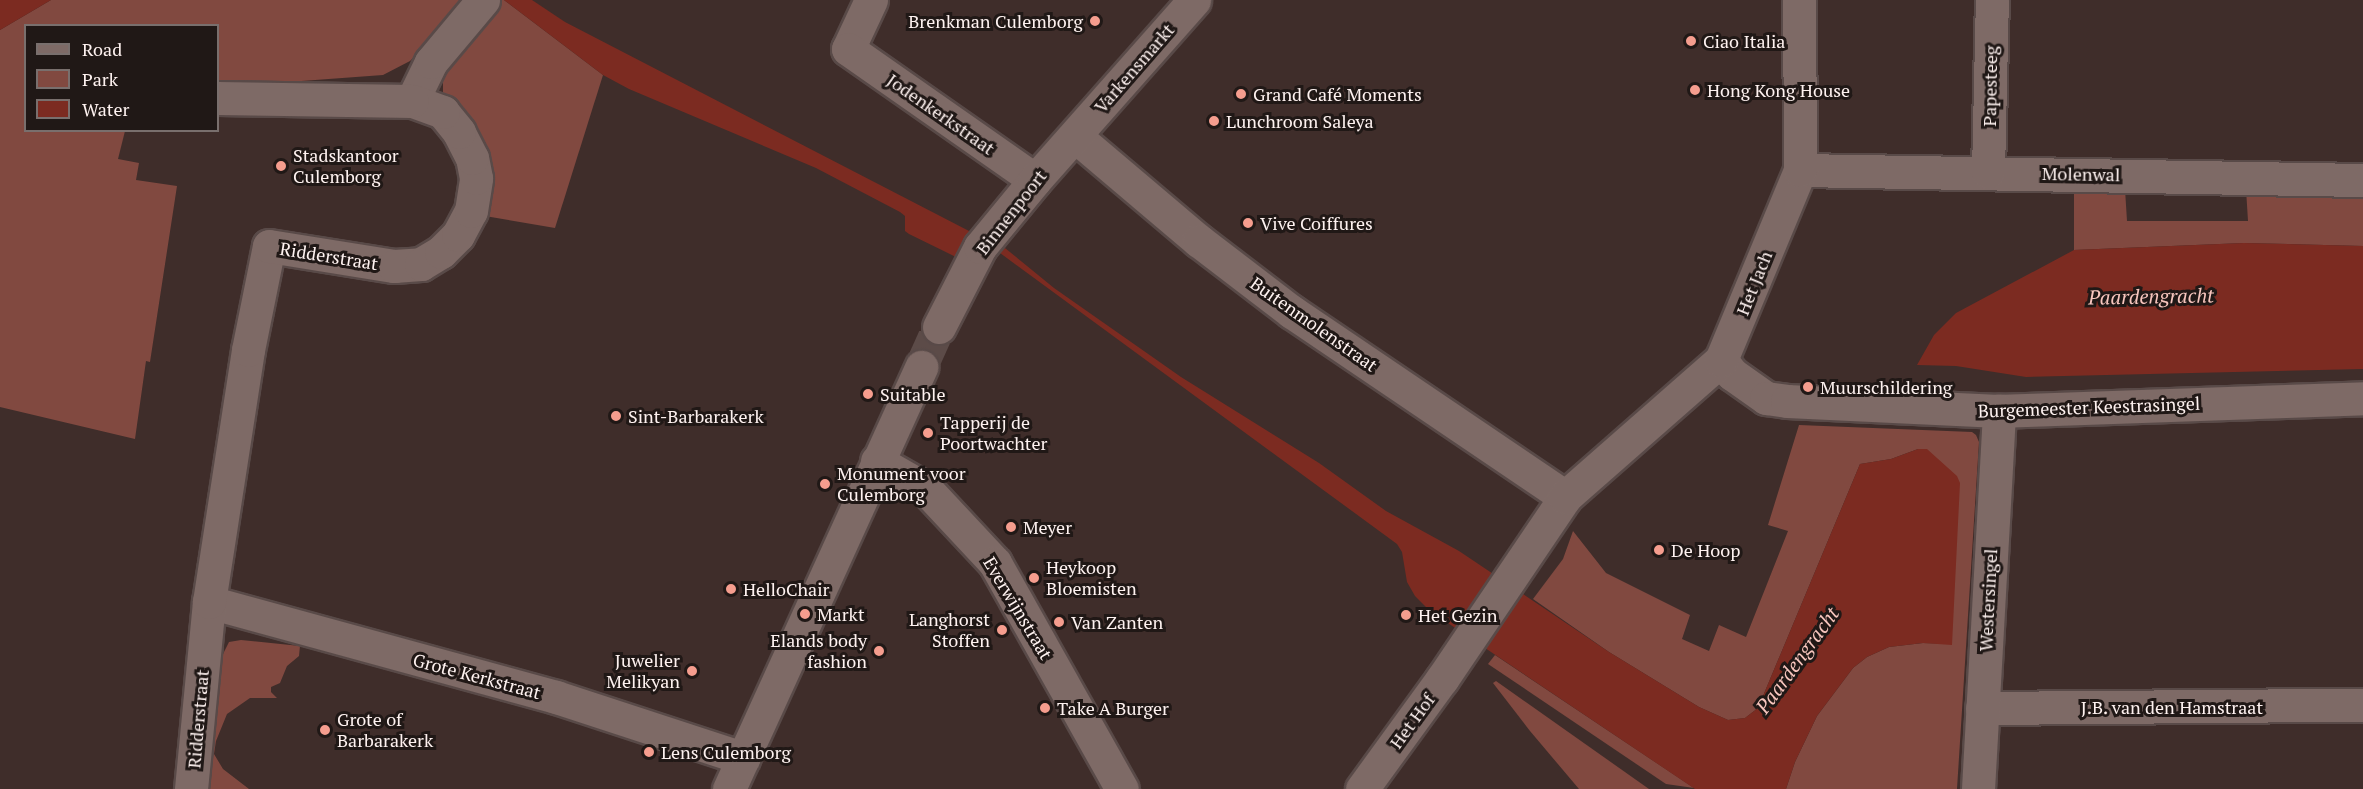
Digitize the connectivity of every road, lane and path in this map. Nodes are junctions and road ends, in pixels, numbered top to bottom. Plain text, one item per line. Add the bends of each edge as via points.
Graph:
1 (871, 0) edge
2 (1194, 0) edge
3 (1799, 0) edge
4 (1992, 0) edge
5 (474, 9) edge
6 (219, 98) edge
7 (412, 101) junction
8 (1075, 136) junction
9 (1800, 170) junction
10 (1988, 172) junction
11 (1035, 180) junction
12 (2363, 180) edge
13 (939, 327) tunnel mouth
14 (1721, 360) junction
15 (921, 367) tunnel mouth
16 (2363, 398) edge
17 (1999, 411) junction
18 (877, 460) junction
19 (1565, 497) junction
20 (1519, 563) joint
21 (209, 602) junction
22 (2363, 705) edge
23 (1982, 708) junction
24 (743, 758) junction
25 (191, 789) edge
26 (729, 789) edge
27 (1122, 789) edge
28 (1362, 789) edge
29 (1978, 789) edge

1 - 11 street, Jodenkerkstraat via 848,49
2 - 8 street, Varkensmarkt
3 - 9 street, Het Jach
4 - 10 street, Papesteeg
5 - 7 street via 431,62
6 - 7 street, Ridderstraat
7 - 21 street, Ridderstraat via 443,112 459,132 472,158 476,178 471,212 458,235 421,264 394,266 269,246 248,350
8 - 11 street, Binnenpoort
8 - 19 street, Buitenmolenstraat via 1199,241 1292,312
9 - 10 street, Molenwal
9 - 14 street, Het Jach
10 - 12 street, Molenwal
11 - 13 street, Binnenpoort via 980,247
14 - 17 street, Burgemeester Keestrasingel via 1737,379 1766,398
14 - 19 street, Het Jach
15 - 18 street
16 - 17 street, Burgemeester Keestrasingel
17 - 23 street, Westersingel
18 - 24 street
18 - 27 street, Everwijnstraat via 926,489 995,563
19 - 20 street, Het Jach
20 - 28 street, Het Hof
21 - 24 street, Grote Kerkstraat via 556,697
21 - 25 street, Ridderstraat
22 - 23 street, J.B. van den Hamstraat
23 - 29 street, Westersingel
24 - 26 street

